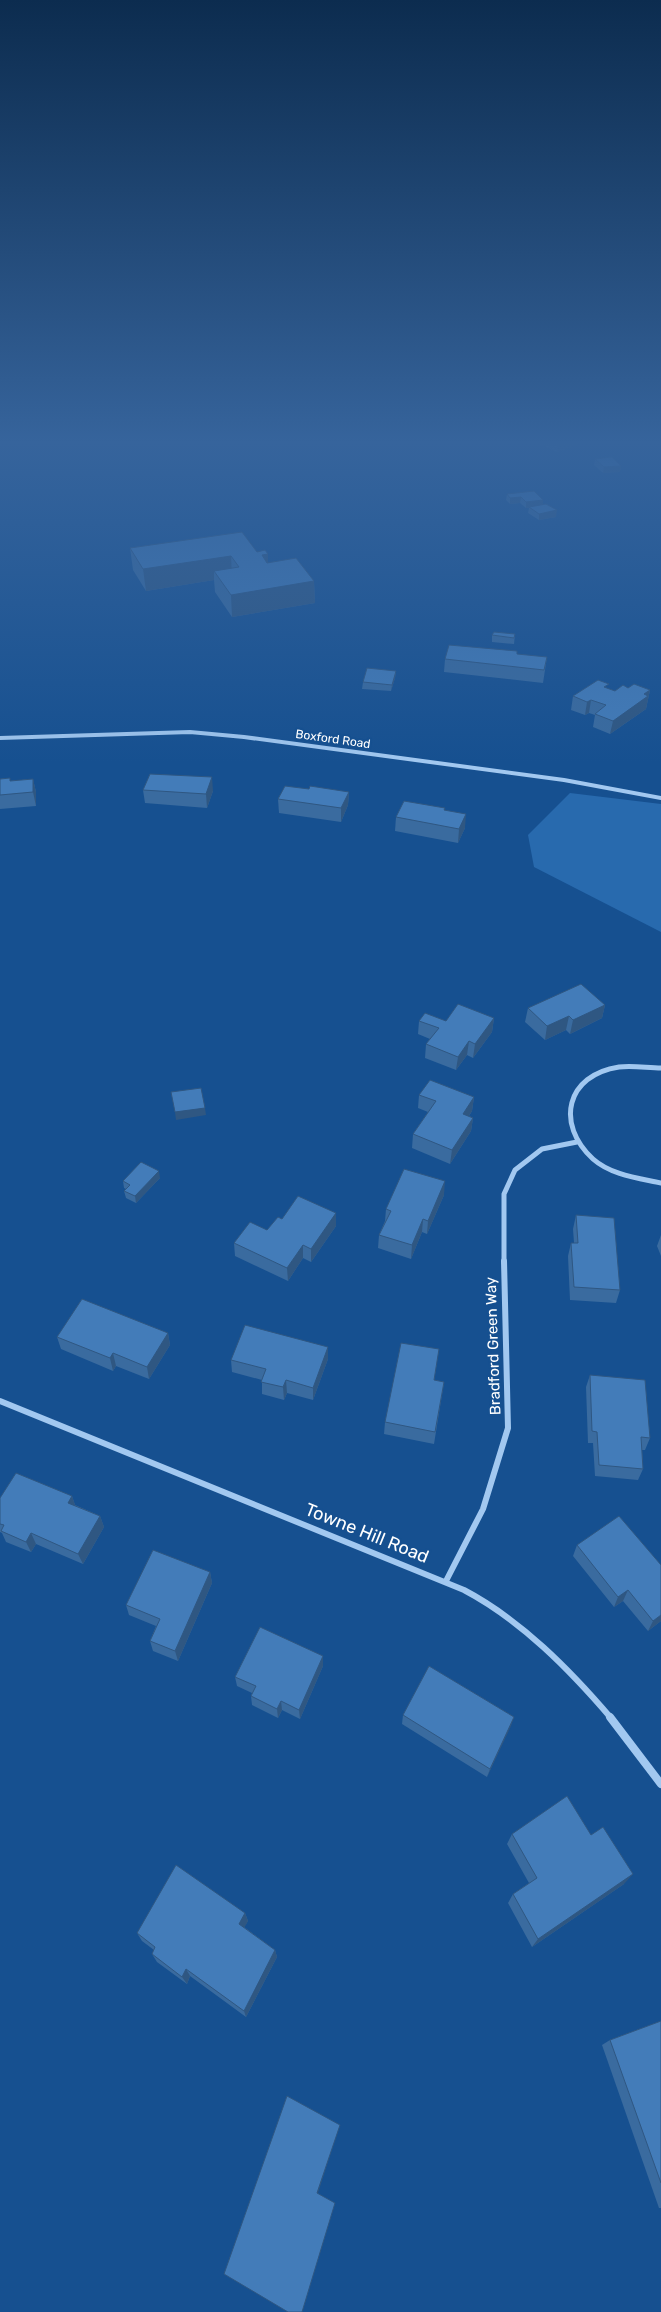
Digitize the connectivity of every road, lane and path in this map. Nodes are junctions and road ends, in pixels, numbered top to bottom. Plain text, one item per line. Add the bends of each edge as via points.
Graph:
1 (0, 738) edge
2 (661, 798) edge
3 (661, 1068) edge
4 (577, 1142) junction
5 (661, 1183) edge
6 (0, 1401) edge
7 (446, 1581) junction
8 (661, 1784) edge

1 - 2 street, Boxford Road via 190,732 564,780
3 - 4 street via 637,1064 608,1068 585,1079 570,1097 567,1119
4 - 5 street via 597,1162 626,1177
4 - 7 street, Bradford Green Way via 542,1149 515,1170 504,1194 508,1428 483,1509
6 - 7 street, Towne Hill Road
7 - 8 street, Towne Hill Road via 483,1601 556,1661 602,1710

